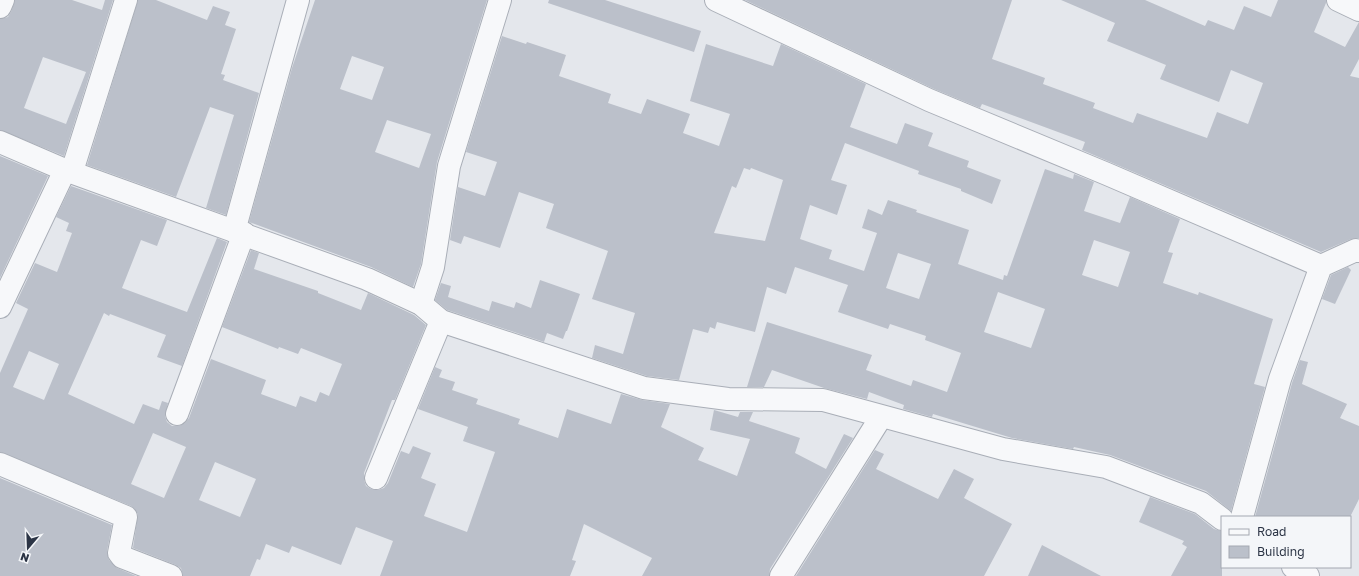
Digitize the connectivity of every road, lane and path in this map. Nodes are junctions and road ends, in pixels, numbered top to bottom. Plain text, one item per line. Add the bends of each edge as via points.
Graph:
1 (3, 0) edge
2 (126, 0) edge
3 (298, 0) edge
4 (500, 0) edge
5 (716, 0) edge
6 (1338, 0) edge
7 (0, 7) edge
8 (1359, 10) edge
9 (0, 142) edge
10 (65, 170) junction
11 (239, 232) junction
12 (1359, 251) edge
13 (1321, 266) junction
14 (421, 304) junction
15 (0, 307) edge
16 (441, 321) junction
17 (177, 414) dead end
18 (881, 417) junction
19 (0, 464) edge
20 (376, 478) dead end
21 (1242, 516) edge
22 (1221, 518) edge
23 (1295, 568) edge
24 (170, 576) edge
25 (781, 576) edge
26 (1308, 576) edge

1 - 7 street
2 - 10 street via 74,164
3 - 11 street
4 - 14 street via 449,166 433,267
5 - 13 street via 929,100
6 - 8 street
9 - 10 street
10 - 11 street
10 - 15 street
11 - 14 street via 367,278
11 - 17 street
12 - 13 street via 1356,250
13 - 21 street via 1280,379
14 - 16 street
16 - 18 street via 644,388 728,399 823,400
16 - 20 street
18 - 22 street via 1003,449 1106,467 1200,503
18 - 25 street
19 - 24 street via 126,517 120,553 122,557
23 - 26 street

